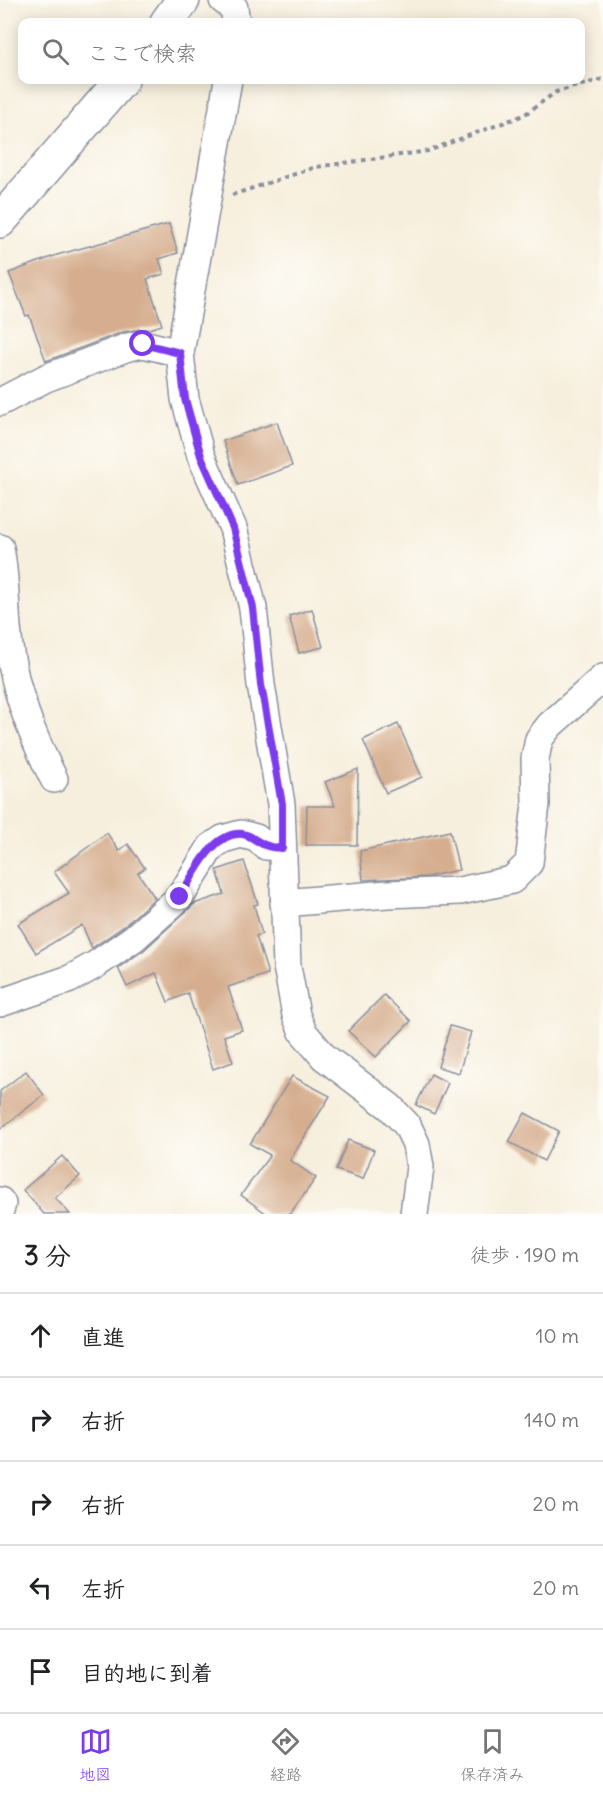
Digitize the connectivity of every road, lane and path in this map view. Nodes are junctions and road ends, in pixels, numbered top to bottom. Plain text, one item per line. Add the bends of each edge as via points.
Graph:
1 (183, 0) edge
2 (223, 0) edge
3 (170, 18) edge
4 (235, 18) edge
5 (603, 80) edge
6 (119, 84) edge
7 (227, 84) edge
8 (206, 203) junction
9 (0, 221) edge
10 (180, 353) junction
11 (0, 402) edge
12 (0, 548) edge
13 (603, 678) edge
14 (54, 779) dead end
15 (282, 848) junction
16 (284, 903) junction
17 (0, 1003) edge
18 (0, 1201) edge
19 (0, 1210) edge
20 (414, 1214) edge

1 - 3 main road
2 - 4 street via 234,8
5 - 8 path via 556,92 524,116 428,151 316,167
6 - 9 main road
7 - 8 street
8 - 10 street
10 - 11 street via 143,344 128,347 46,378
10 - 15 street via 185,399 201,456 233,528 253,608 261,685 282,804
12 - 14 street via 10,655 39,750
13 - 16 street via 550,724 539,739 529,863 512,880 460,891
15 - 16 street
15 - 17 street via 266,846 241,834 223,839 211,847 180,897 134,938 70,979
16 - 20 street via 291,999 303,1032 324,1057 390,1107 407,1125 420,1167
18 - 19 street

